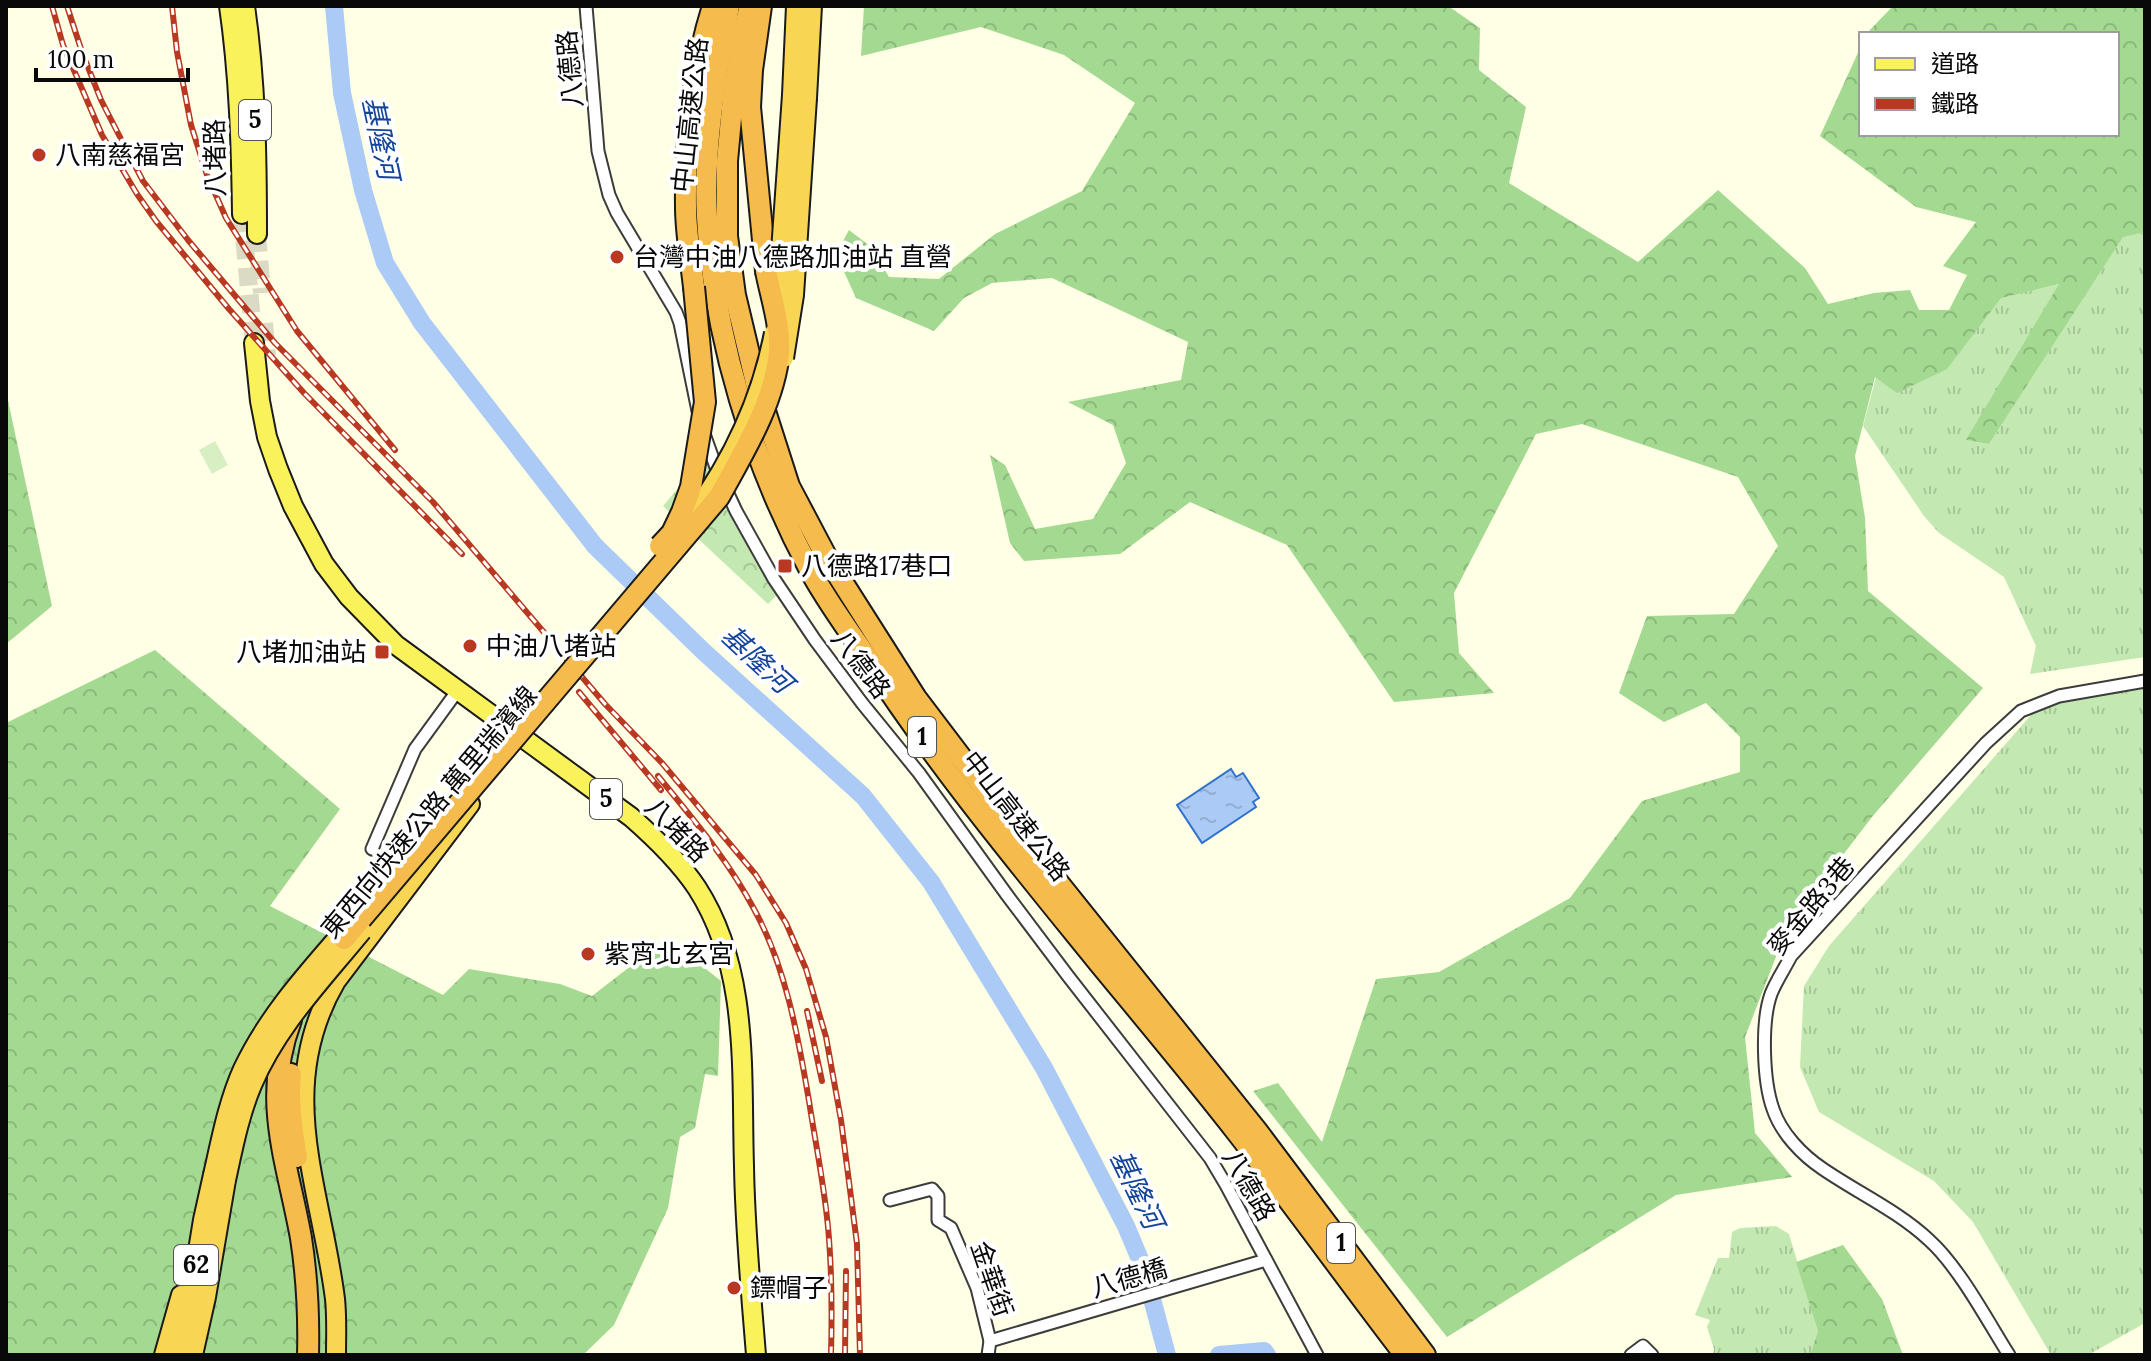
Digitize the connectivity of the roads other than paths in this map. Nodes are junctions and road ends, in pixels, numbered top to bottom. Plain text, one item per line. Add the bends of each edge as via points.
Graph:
1 (229, 6) edge
2 (245, 6) edge
3 (586, 6) edge
4 (713, 6) edge
5 (729, 6) edge
6 (750, 6) edge
7 (761, 6) edge
8 (796, 6) edge
9 (812, 6) edge
10 (800, 96) junction
11 (242, 214) tunnel mouth
12 (257, 234) tunnel mouth
13 (2145, 681) edge
14 (458, 690) junction
15 (508, 726) junction
16 (473, 800) junction
17 (372, 849) dead end
18 (340, 935) junction
19 (219, 1178) junction
20 (890, 1200) dead end
21 (203, 1220) junction
22 (1266, 1260) junction
23 (1051, 1323) joint
24 (990, 1341) junction
25 (164, 1355) edge
26 (178, 1355) edge
27 (193, 1355) edge
28 (308, 1355) edge
29 (321, 1355) edge
30 (336, 1355) edge
31 (756, 1355) edge
32 (768, 1355) edge
33 (988, 1355) edge
34 (1317, 1355) edge
35 (1405, 1355) edge
36 (1425, 1355) edge
37 (1631, 1355) edge
38 (1652, 1355) edge
39 (2009, 1355) edge

1 - 11 main road, 八堵路 / 5 via 237,57
2 - 12 main road, 八堵路 / 5 via 257,155
3 - 22 street, 八德路 via 598,151 609,195 676,312 705,438 736,511 774,579 843,678 1210,1158
4 - 15 highway, bridge via 687,137 686,210 705,402 691,487 672,533
5 - 35 highway, 中山高速公路 / 1 via 709,136 712,266 733,373 758,452 811,573 904,715 1237,1132
6 - 36 highway, 中山高速公路 / 1 via 733,97 727,236 752,369 789,486 827,558 916,698 1257,1131
7 - 18 highway, bridge via 750,107 779,353 755,431 719,497
8 - 10 highway, 東西向快速公路 萬里瑞濱線 / 62
9 - 10 highway, 東西向快速公路 萬里瑞濱線 / 62
10 - 16 highway, 東西向快速公路 萬里瑞濱線 / 62, bridge via 791,323 760,435 683,553
10 - 19 highway, 東西向快速公路 萬里瑞濱線 / 62, bridge via 773,337 754,406 734,450 678,535 286,999 242,1071 224,1129
13 - 39 street, 麥金路3巷 via 2059,696 2021,711 1791,956 1771,995 1766,1072 1773,1110 1789,1139 1820,1167 1930,1240
14 - 15 main road, 八堵路 / 5
14 - 17 street via 415,749
14 - 32 main road, 八堵路 / 5 via 396,645 324,564 293,506 267,437 260,401 261,350 289,465 334,558 358,589 403,636 646,815 706,881 722,912 740,955 752,1042 757,1225
15 - 18 highway
15 - 31 main road, 八堵路 / 5 via 656,839 697,888 718,931 736,990
16 - 19 highway, 東西向快速公路 萬里瑞濱線 / 62, bridge via 278,1036 246,1101
16 - 30 highway via 343,971 324,1002 308,1050 305,1131 335,1301
18 - 28 highway via 317,959 284,1044 277,1083 279,1132 301,1240
18 - 29 highway via 299,1034 290,1088 293,1138 317,1262
19 - 21 highway, 東西向快速公路 萬里瑞濱線 / 62
19 - 27 highway, 東西向快速公路 萬里瑞濱線 / 62 via 206,1297
20 - 24 street, 金華街 via 932,1189 938,1196 938,1220 951,1228 977,1288
21 - 25 highway
21 - 26 highway, 東西向快速公路 萬里瑞濱線 / 62
22 - 23 street, 八德橋
22 - 34 street, 八德路
23 - 24 street, 金華街
24 - 33 street, 金華街
37 - 38 street via 1643,1346

